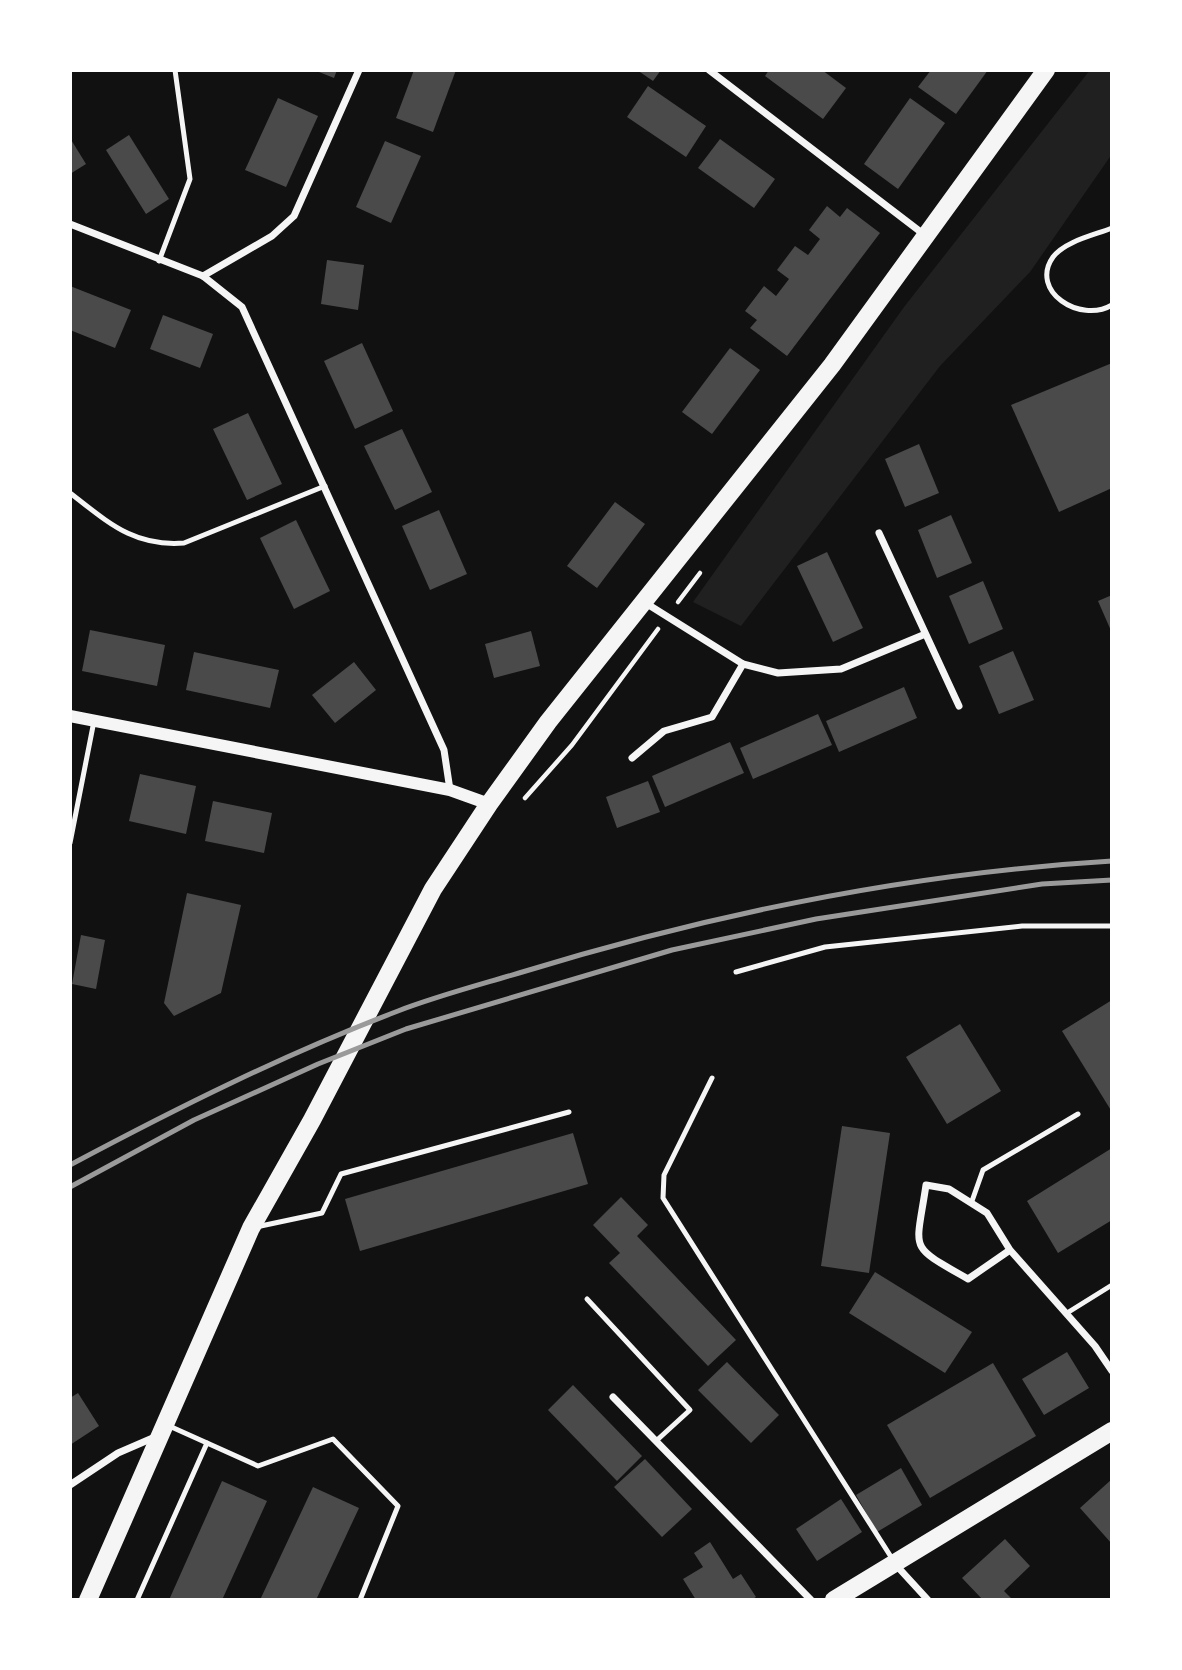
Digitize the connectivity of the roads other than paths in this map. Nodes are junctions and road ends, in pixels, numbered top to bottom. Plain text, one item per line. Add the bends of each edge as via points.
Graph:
1 (175, 70) edge
2 (359, 70) edge
3 (709, 70) edge
4 (1046, 70) edge
5 (70, 224) edge
6 (1112, 228) edge
7 (926, 237) junction
8 (159, 261) junction
9 (204, 276) junction
10 (1112, 306) edge
11 (325, 486) junction
12 (70, 493) edge
13 (879, 533) dead end
14 (643, 601) junction
15 (923, 635) junction
16 (743, 664) junction
17 (959, 706) dead end
18 (70, 716) edge
19 (94, 722) junction
20 (632, 758) dead end
21 (450, 790) junction
22 (489, 804) junction
23 (70, 843) edge
24 (1112, 926) edge
25 (736, 972) dead end
26 (712, 1078) dead end
27 (569, 1112) dead end
28 (1078, 1114) dead end
29 (972, 1201) junction
30 (251, 1228) junction
31 (1010, 1250) junction
32 (1112, 1285) edge
33 (587, 1299) dead end
34 (1067, 1313) junction
35 (1112, 1371) edge
36 (613, 1397) dead end
37 (161, 1429) junction
38 (1112, 1431) edge
39 (656, 1441) junction
40 (206, 1443) junction
41 (70, 1485) edge
42 (895, 1564) junction
43 (88, 1600) edge
44 (136, 1600) edge
45 (360, 1600) edge
46 (811, 1600) edge
47 (834, 1600) edge
48 (928, 1600) edge

1 - 8 lane via 190,179
2 - 9 street via 294,216 272,236
3 - 7 street
4 - 7 main road
5 - 8 street
6 - 10 lane via 1067,246 1054,257 1049,270 1050,286 1069,307 1095,313
7 - 14 main road via 832,365
8 - 9 street
9 - 11 street via 242,307
11 - 12 lane via 184,543 161,545 113,527
11 - 21 street via 444,750
13 - 15 street
14 - 16 street
14 - 22 main road
15 - 16 street via 841,669 778,673
15 - 17 street
16 - 20 street via 712,718 664,731
18 - 19 street
19 - 21 street
19 - 23 lane
21 - 22 street
22 - 30 main road via 433,889
24 - 25 lane via 1022,926 825,947
26 - 42 lane via 664,1175 663,1198
27 - 30 lane via 341,1174 322,1213
28 - 29 lane via 983,1170
29 - 31 street via 987,1213
29 - 31 street via 949,1189 926,1185 918,1242 924,1254 968,1279
30 - 37 main road
31 - 34 street
32 - 34 lane
33 - 39 lane via 691,1410
34 - 35 street
36 - 39 street
37 - 40 lane
37 - 41 street
37 - 43 main road
38 - 42 main road
39 - 46 street
40 - 44 lane
40 - 45 lane via 258,1466 333,1439 389,1496 398,1506
42 - 47 main road
42 - 48 street

